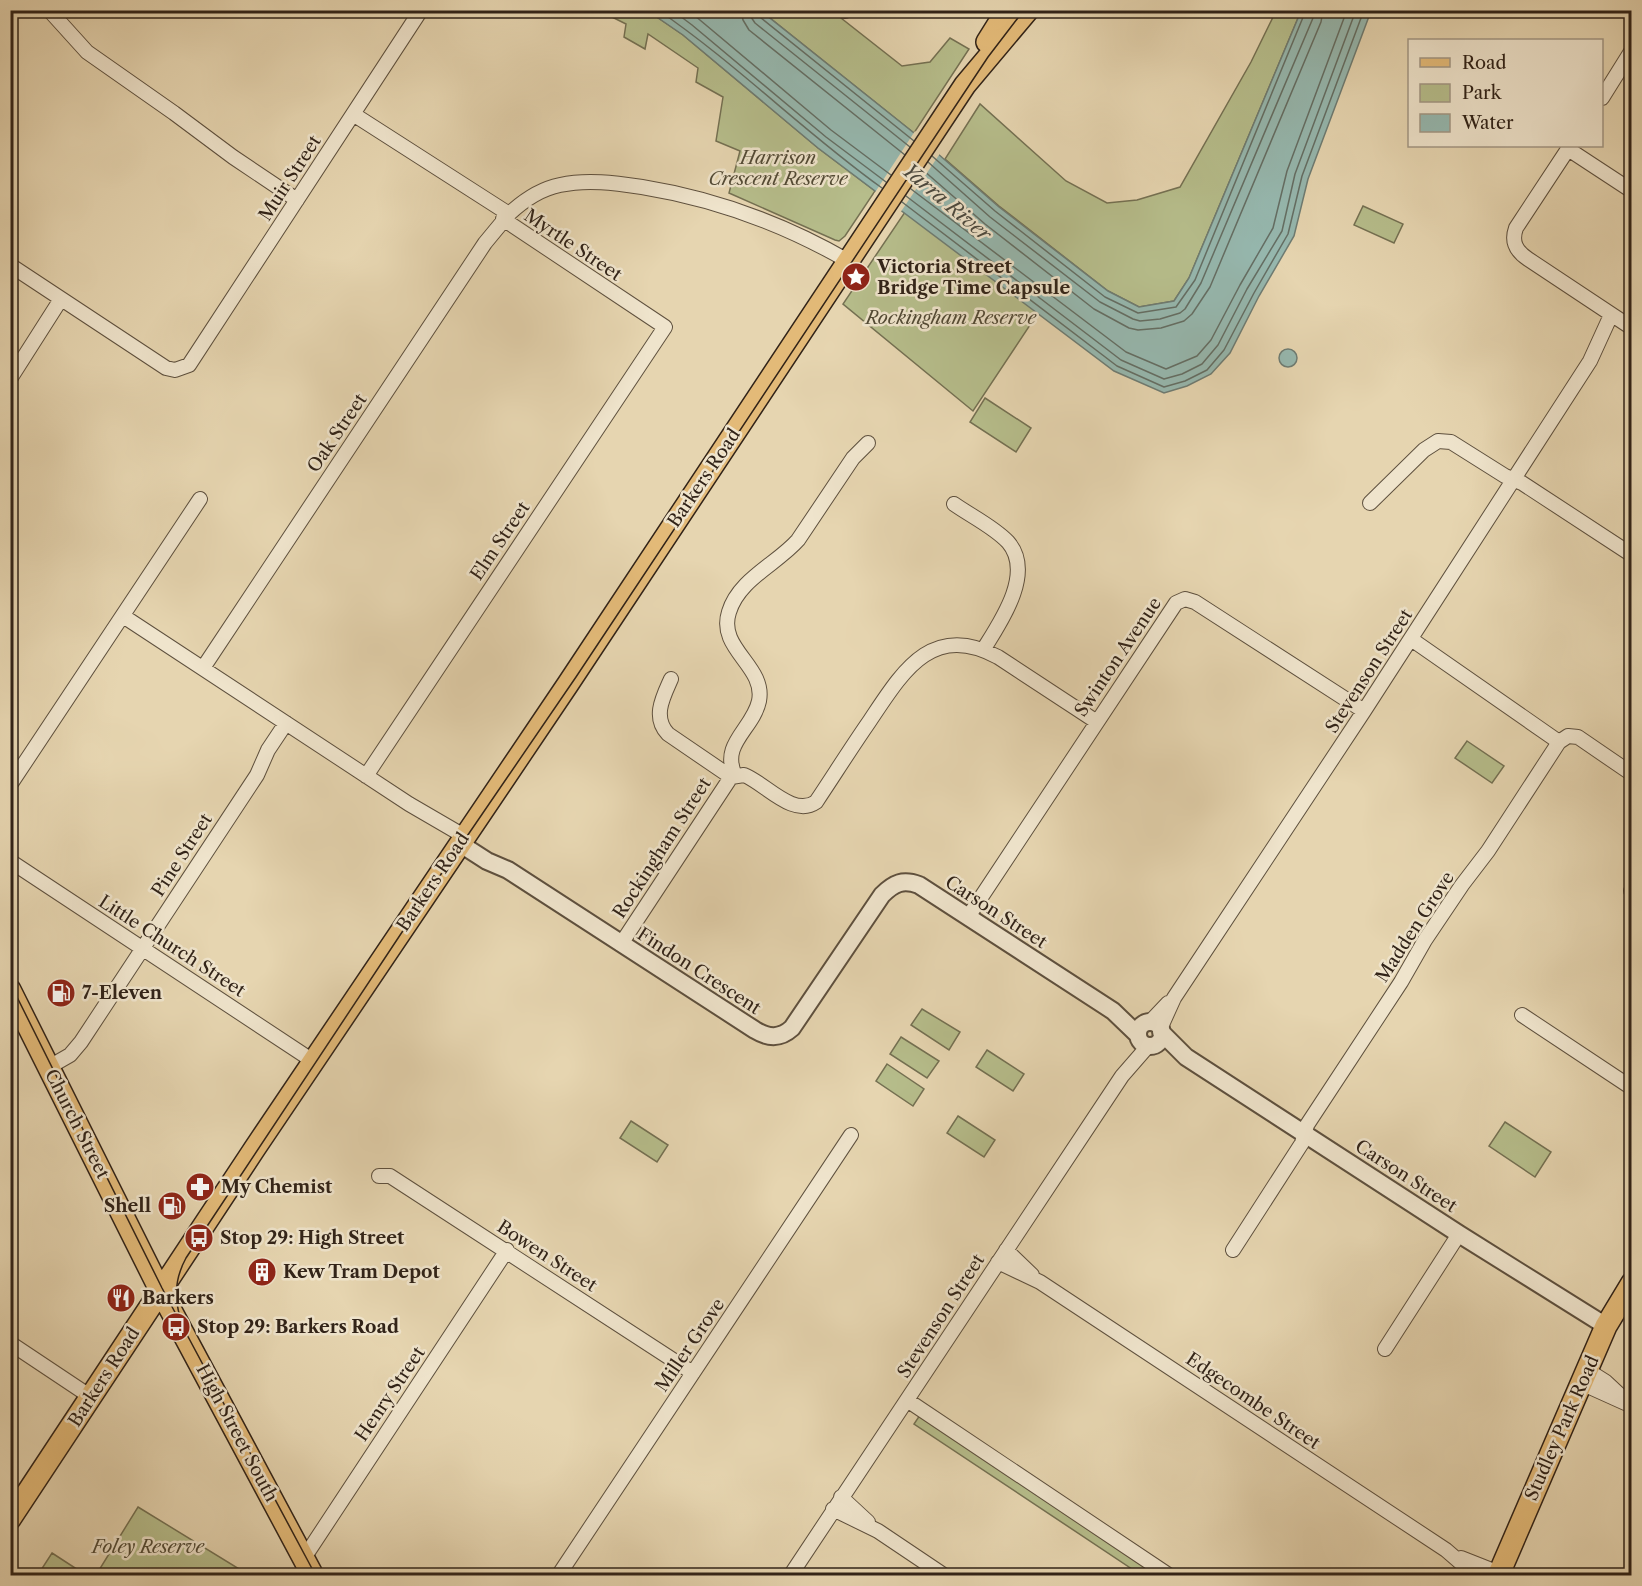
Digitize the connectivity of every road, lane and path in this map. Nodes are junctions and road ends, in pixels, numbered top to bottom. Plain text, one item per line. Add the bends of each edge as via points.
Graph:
1 (49, 10) edge
2 (421, 10) edge
3 (1007, 10) edge
4 (1028, 10) edge
5 (1632, 50) edge
6 (965, 85) junction
7 (1603, 96) edge
8 (353, 114) junction
9 (1569, 147) edge
10 (1632, 191) edge
11 (297, 200) junction
12 (506, 217) junction
13 (853, 254) junction
14 (10, 265) edge
15 (61, 299) junction
16 (1611, 315) junction
17 (1628, 326) edge
18 (665, 327) joint
19 (1590, 361) junction
20 (10, 380) edge
21 (868, 443) dead end
22 (1514, 479) junction
23 (200, 499) dead end
24 (1370, 503) dead end
25 (954, 504) dead end
26 (1632, 555) edge
27 (123, 616) junction
28 (1411, 639) junction
29 (982, 650) junction
30 (203, 668) junction
31 (671, 679) dead end
32 (1364, 711) junction
33 (1097, 722) junction
34 (290, 725) junction
35 (1559, 742) junction
36 (1632, 774) edge
37 (366, 776) junction
38 (733, 776) junction
39 (10, 785) edge
40 (461, 839) junction
41 (10, 861) edge
42 (919, 885) joint
43 (968, 917) junction
44 (621, 944) junction
45 (142, 948) junction
46 (10, 990) edge
47 (1522, 1015) dead end
48 (1150, 1034) junction
49 (313, 1060) junction
50 (49, 1067) junction
51 (1632, 1088) edge
52 (1304, 1134) junction
53 (851, 1135) dead end
54 (379, 1176) dead end
55 (1459, 1234) junction
56 (1006, 1250) junction
57 (1233, 1250) dead end
58 (507, 1251) junction
59 (998, 1263) junction
60 (1040, 1282) junction
61 (1632, 1283) edge
62 (160, 1290) junction
63 (1606, 1326) junction
64 (10, 1343) edge
65 (1385, 1349) dead end
66 (693, 1373) junction
67 (1584, 1377) junction
68 (91, 1397) junction
69 (907, 1400) junction
70 (1630, 1405) edge
71 (841, 1497) junction
72 (833, 1509) junction
73 (10, 1519) edge
74 (878, 1531) junction
75 (1446, 1550) junction
76 (308, 1567) edge
77 (1498, 1574) edge
78 (558, 1575) edge
79 (790, 1575) edge
80 (945, 1575) edge
81 (1170, 1575) edge
82 (1476, 1575) edge

1 - 11 street via 87,52
2 - 8 street, Muir Street
3 - 6 main road
4 - 6 main road
5 - 7 street
6 - 13 main road, Barkers Road
8 - 11 street, Muir Street
8 - 12 street, Myrtle Street
9 - 10 street
9 - 16 street via 1516,228 1515,246
11 - 15 street, Muir Street via 189,365 176,370 166,368
12 - 13 street, Oak Street via 525,200 558,185 624,184 725,205
12 - 18 street, Myrtle Street
12 - 30 street, Oak Street
13 - 40 main road, Barkers Road
14 - 15 street
15 - 20 street
16 - 17 street
16 - 19 street, Stevenson Street
17 - 19 street, Stevenson Street
18 - 37 street, Elm Street
19 - 22 street, Stevenson Street
21 - 38 street via 853,458 798,540 749,582 729,612 729,638 754,675 760,697 731,752
22 - 24 street via 1456,445 1438,441
22 - 26 street
22 - 28 street, Stevenson Street
23 - 27 street
25 - 29 street via 1002,537 1015,557 1017,580 1011,601
27 - 30 street
27 - 39 street
28 - 32 street, Stevenson Street
28 - 35 street
29 - 33 street, Rockingham Street
29 - 38 street, Rockingham Street via 939,648 908,667 810,806 795,806 749,777
30 - 34 street
31 - 38 street via 660,708 660,725
32 - 33 street, Swinton Avenue via 1196,602 1185,599 1172,607
32 - 48 street, Stevenson Street
33 - 43 street, Swinton Avenue
34 - 37 street
34 - 45 street, Pine Street via 268,750 257,775
35 - 36 street via 1568,736 1578,737
35 - 52 street, Madden Grove via 1425,940
37 - 40 street
38 - 44 street, Rockingham Street
40 - 44 street, Findon Crescent via 492,854 508,870
40 - 49 main road, Barkers Road
41 - 45 street, Little Church Street
42 - 43 street, Carson Street
42 - 44 street, Findon Crescent via 897,883 882,895 797,1021 780,1036 755,1030
43 - 48 street, Carson Street
45 - 49 street, Little Church Street
45 - 50 street, Pine Street via 74,1050
46 - 50 main road, Church Street
47 - 51 street
48 - 52 street, Carson Street
48 - 56 street, Stevenson Street
49 - 62 main road, Barkers Road
50 - 62 main road, Church Street
52 - 55 street, Carson Street
52 - 57 street, Madden Grove
53 - 66 street, Miller Grove
54 - 58 street, Bowen Street via 390,1176
55 - 63 street, Carson Street
55 - 65 street
56 - 59 street, Stevenson Street
56 - 60 street, Edgecombe Street
58 - 66 street, Bowen Street
58 - 76 street, Henry Street
59 - 60 street, Edgecombe Street
59 - 69 street, Stevenson Street
60 - 75 street, Edgecombe Street
61 - 63 main road, Studley Park Road
62 - 68 main road, Barkers Road
62 - 76 main road, High Street South
63 - 67 main road, Studley Park Road
64 - 68 street
66 - 78 street, Miller Grove
67 - 70 street via 1606,1382
67 - 77 main road, Studley Park Road
68 - 73 main road, Barkers Road
69 - 71 street, Stevenson Street
69 - 81 street
71 - 72 street, Stevenson Street
71 - 74 street
72 - 74 street
72 - 79 street, Stevenson Street
74 - 80 street
75 - 77 street, Edgecombe Street
75 - 82 street, Edgecombe Street

